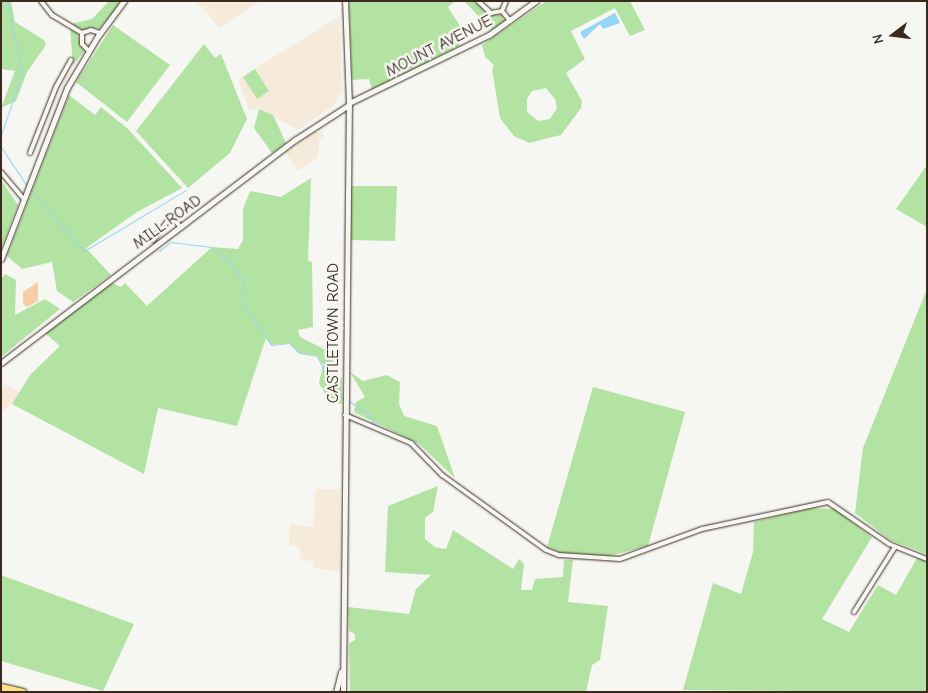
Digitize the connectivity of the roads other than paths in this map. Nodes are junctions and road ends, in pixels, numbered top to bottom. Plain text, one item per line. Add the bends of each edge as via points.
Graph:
1 (41, 1) edge
2 (124, 1) edge
3 (345, 1) edge
4 (478, 1) edge
5 (506, 1) edge
6 (536, 1) edge
7 (502, 11) junction
8 (510, 21) junction
9 (82, 33) junction
10 (100, 33) junction
11 (88, 50) junction
12 (71, 60) dead end
13 (68, 66) junction
14 (76, 70) junction
15 (349, 104) junction
16 (41, 153) junction
17 (1, 172) edge
18 (23, 198) junction
19 (180, 228) junction
20 (154, 240) dead end
21 (1, 259) edge
22 (1, 363) edge
23 (345, 415) junction
24 (895, 547) junction
25 (927, 559) edge
26 (854, 612) dead end
27 (342, 665) junction
28 (1, 687) edge
29 (22, 692) edge
30 (336, 692) edge
31 (343, 692) edge

1 - 9 street via 52,15
2 - 10 street
3 - 15 main road, CASTLETOWN ROAD
4 - 7 street via 491,13
5 - 7 street
6 - 8 street, MOUNT AVENUE
7 - 8 street
8 - 15 street, MOUNT AVENUE
9 - 10 street via 90,30
9 - 11 street via 82,44
10 - 11 street
11 - 14 street
12 - 13 street
13 - 14 street
13 - 16 street via 31,151
14 - 16 street
15 - 19 street, MILL ROAD via 295,140
15 - 23 main road, CASTLETOWN ROAD
16 - 18 street
17 - 18 street
18 - 21 street
19 - 20 street via 172,216
19 - 22 street, MILL ROAD
23 - 24 street via 366,421 411,443 442,475 546,550 558,555 620,559 702,528 822,502 842,509
23 - 27 main road, CASTLETOWN ROAD
24 - 25 street
24 - 26 street
27 - 30 main road, CASTLETOWN ROAD
27 - 31 main road, CASTLETOWN ROAD
28 - 29 highway

